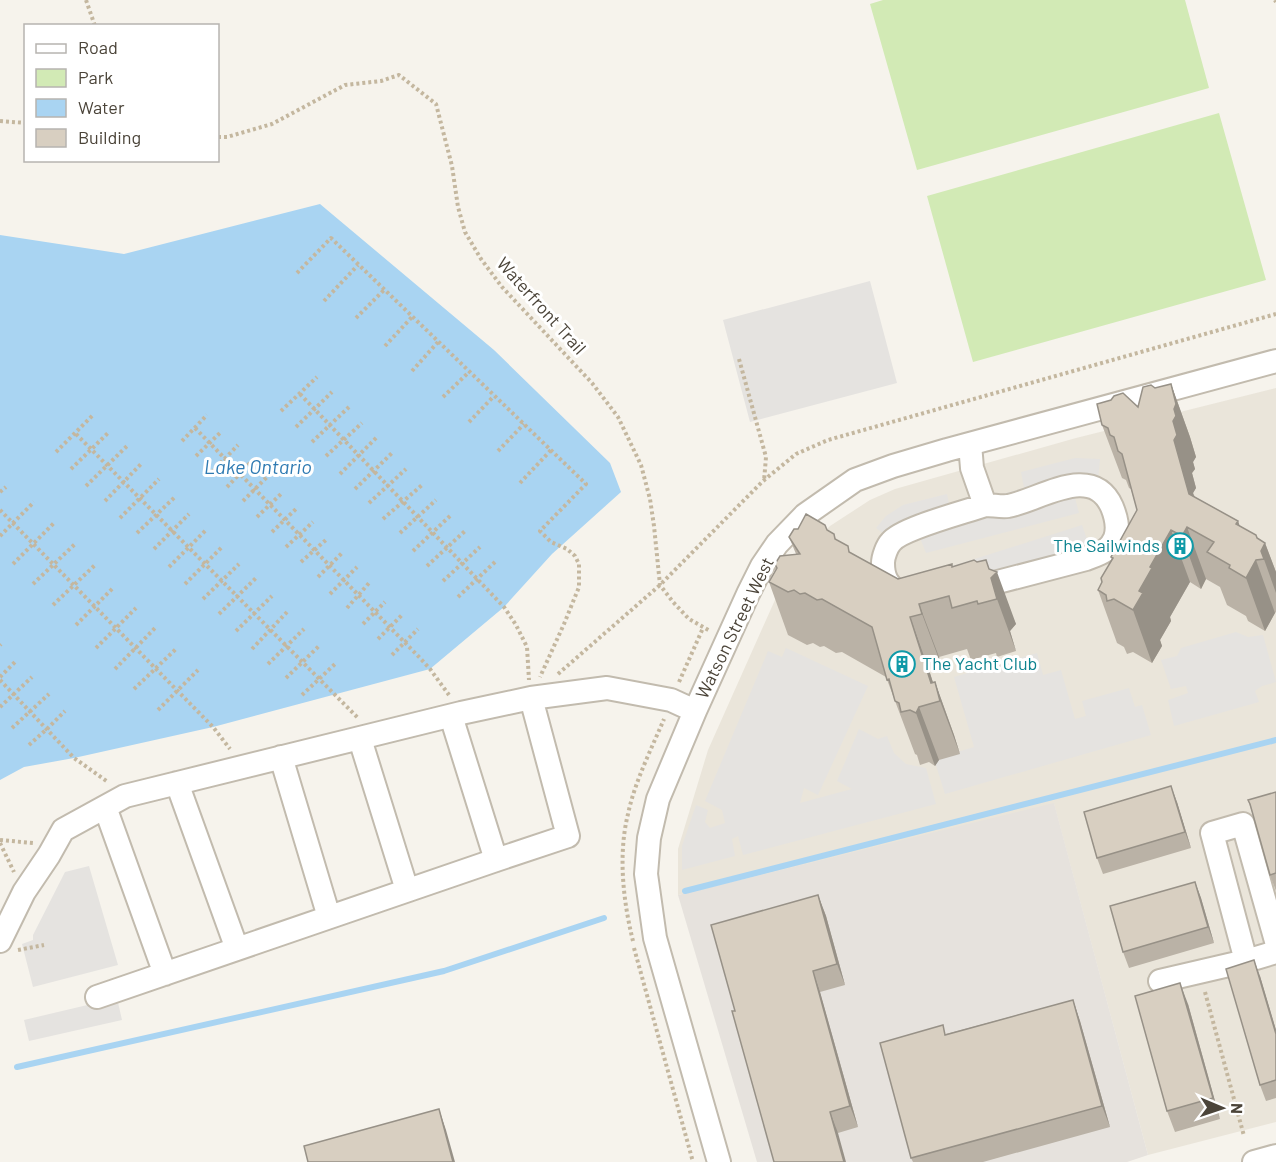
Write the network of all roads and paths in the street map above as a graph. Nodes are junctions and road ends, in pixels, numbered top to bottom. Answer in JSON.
{"nodes":[{"id":1,"x":87,"y":0,"type":"edge"},
{"id":2,"x":94,"y":24,"type":"edge"},
{"id":3,"x":0,"y":121,"type":"edge"},
{"id":4,"x":24,"y":123,"type":"edge"},
{"id":5,"x":219,"y":137,"type":"edge"},
{"id":6,"x":358,"y":265,"type":"junction"},
{"id":7,"x":297,"y":273,"type":"dead end"},
{"id":8,"x":384,"y":290,"type":"junction"},
{"id":9,"x":324,"y":301,"type":"dead end"},
{"id":10,"x":1276,"y":314,"type":"edge"},
{"id":11,"x":412,"y":317,"type":"junction"},
{"id":12,"x":356,"y":318,"type":"dead end"},
{"id":13,"x":438,"y":342,"type":"junction"},
{"id":14,"x":385,"y":346,"type":"dead end"},
{"id":15,"x":739,"y":359,"type":"dead end"},
{"id":16,"x":1276,"y":361,"type":"edge"},
{"id":17,"x":412,"y":371,"type":"dead end"},
{"id":18,"x":470,"y":372,"type":"junction"},
{"id":19,"x":317,"y":377,"type":"dead end"},
{"id":20,"x":332,"y":392,"type":"dead end"},
{"id":21,"x":300,"y":394,"type":"junction"},
{"id":22,"x":494,"y":396,"type":"junction"},
{"id":23,"x":443,"y":398,"type":"dead end"},
{"id":24,"x":349,"y":407,"type":"dead end"},
{"id":25,"x":314,"y":409,"type":"junction"},
{"id":26,"x":281,"y":411,"type":"dead end"},
{"id":27,"x":93,"y":415,"type":"dead end"},
{"id":28,"x":207,"y":416,"type":"dead end"},
{"id":29,"x":469,"y":422,"type":"dead end"},
{"id":30,"x":362,"y":423,"type":"dead end"},
{"id":31,"x":524,"y":424,"type":"junction"},
{"id":32,"x":330,"y":426,"type":"junction"},
{"id":33,"x":296,"y":427,"type":"dead end"},
{"id":34,"x":195,"y":428,"type":"junction"},
{"id":35,"x":222,"y":431,"type":"dead end"},
{"id":36,"x":108,"y":433,"type":"dead end"},
{"id":37,"x":76,"y":434,"type":"junction"},
{"id":38,"x":378,"y":437,"type":"dead end"},
{"id":39,"x":343,"y":440,"type":"junction"},
{"id":40,"x":182,"y":441,"type":"dead end"},
{"id":41,"x":312,"y":442,"type":"dead end"},
{"id":42,"x":210,"y":443,"type":"junction"},
{"id":43,"x":970,"y":444,"type":"junction"},
{"id":44,"x":238,"y":445,"type":"dead end"},
{"id":45,"x":127,"y":446,"type":"dead end"},
{"id":46,"x":92,"y":450,"type":"junction"},
{"id":47,"x":551,"y":450,"type":"junction"},
{"id":48,"x":498,"y":451,"type":"dead end"},
{"id":49,"x":56,"y":452,"type":"dead end"},
{"id":50,"x":392,"y":453,"type":"dead end"},
{"id":51,"x":196,"y":456,"type":"dead end"},
{"id":52,"x":326,"y":456,"type":"dead end"},
{"id":53,"x":359,"y":456,"type":"junction"},
{"id":54,"x":225,"y":459,"type":"junction"},
{"id":55,"x":253,"y":460,"type":"dead end"},
{"id":56,"x":142,"y":463,"type":"dead end"},
{"id":57,"x":108,"y":466,"type":"junction"},
{"id":58,"x":71,"y":469,"type":"dead end"},
{"id":59,"x":406,"y":469,"type":"dead end"},
{"id":60,"x":373,"y":471,"type":"junction"},
{"id":61,"x":212,"y":472,"type":"dead end"},
{"id":62,"x":239,"y":474,"type":"junction"},
{"id":63,"x":340,"y":474,"type":"dead end"},
{"id":64,"x":268,"y":476,"type":"dead end"},
{"id":65,"x":159,"y":479,"type":"dead end"},
{"id":66,"x":764,"y":481,"type":"junction"},
{"id":67,"x":124,"y":482,"type":"junction"},
{"id":68,"x":520,"y":483,"type":"dead end"},
{"id":69,"x":422,"y":484,"type":"dead end"},
{"id":70,"x":86,"y":486,"type":"dead end"},
{"id":71,"x":387,"y":486,"type":"junction"},
{"id":72,"x":6,"y":487,"type":"dead end"},
{"id":73,"x":227,"y":487,"type":"dead end"},
{"id":74,"x":255,"y":489,"type":"junction"},
{"id":75,"x":355,"y":489,"type":"dead end"},
{"id":76,"x":0,"y":492,"type":"edge"},
{"id":77,"x":283,"y":492,"type":"dead end"},
{"id":78,"x":176,"y":496,"type":"dead end"},
{"id":79,"x":140,"y":498,"type":"junction"},
{"id":80,"x":435,"y":500,"type":"dead end"},
{"id":81,"x":105,"y":501,"type":"dead end"},
{"id":82,"x":243,"y":501,"type":"dead end"},
{"id":83,"x":34,"y":502,"type":"dead end"},
{"id":84,"x":403,"y":502,"type":"junction"},
{"id":85,"x":369,"y":503,"type":"dead end"},
{"id":86,"x":985,"y":505,"type":"junction"},
{"id":87,"x":298,"y":507,"type":"dead end"},
{"id":88,"x":0,"y":510,"type":"edge"},
{"id":89,"x":189,"y":514,"type":"dead end"},
{"id":90,"x":156,"y":515,"type":"junction"},
{"id":91,"x":451,"y":515,"type":"dead end"},
{"id":92,"x":257,"y":517,"type":"dead end"},
{"id":93,"x":417,"y":517,"type":"junction"},
{"id":94,"x":120,"y":518,"type":"dead end"},
{"id":95,"x":383,"y":519,"type":"dead end"},
{"id":96,"x":285,"y":520,"type":"junction"},
{"id":97,"x":313,"y":522,"type":"dead end"},
{"id":98,"x":13,"y":523,"type":"junction"},
{"id":99,"x":54,"y":523,"type":"dead end"},
{"id":100,"x":207,"y":529,"type":"dead end"},
{"id":101,"x":172,"y":530,"type":"junction"},
{"id":102,"x":465,"y":531,"type":"dead end"},
{"id":103,"x":272,"y":532,"type":"dead end"},
{"id":104,"x":432,"y":532,"type":"junction"},
{"id":105,"x":136,"y":533,"type":"dead end"},
{"id":106,"x":400,"y":533,"type":"dead end"},
{"id":107,"x":300,"y":535,"type":"junction"},
{"id":108,"x":0,"y":536,"type":"edge"},
{"id":109,"x":327,"y":539,"type":"dead end"},
{"id":110,"x":33,"y":544,"type":"junction"},
{"id":111,"x":75,"y":544,"type":"dead end"},
{"id":112,"x":224,"y":546,"type":"dead end"},
{"id":113,"x":286,"y":547,"type":"dead end"},
{"id":114,"x":480,"y":547,"type":"dead end"},
{"id":115,"x":189,"y":548,"type":"junction"},
{"id":116,"x":446,"y":548,"type":"junction"},
{"id":117,"x":154,"y":549,"type":"dead end"},
{"id":118,"x":315,"y":551,"type":"junction"},
{"id":119,"x":413,"y":551,"type":"dead end"},
{"id":120,"x":343,"y":552,"type":"dead end"},
{"id":121,"x":496,"y":561,"type":"dead end"},
{"id":122,"x":301,"y":562,"type":"dead end"},
{"id":123,"x":13,"y":564,"type":"dead end"},
{"id":124,"x":54,"y":564,"type":"junction"},
{"id":125,"x":205,"y":564,"type":"junction"},
{"id":126,"x":239,"y":564,"type":"dead end"},
{"id":127,"x":462,"y":564,"type":"junction"},
{"id":128,"x":95,"y":565,"type":"dead end"},
{"id":129,"x":329,"y":565,"type":"junction"},
{"id":130,"x":427,"y":566,"type":"dead end"},
{"id":131,"x":169,"y":567,"type":"dead end"},
{"id":132,"x":357,"y":567,"type":"dead end"},
{"id":133,"x":318,"y":577,"type":"dead end"},
{"id":134,"x":256,"y":578,"type":"dead end"},
{"id":135,"x":221,"y":580,"type":"junction"},
{"id":136,"x":344,"y":580,"type":"junction"},
{"id":137,"x":477,"y":580,"type":"junction"},
{"id":138,"x":443,"y":581,"type":"dead end"},
{"id":139,"x":33,"y":584,"type":"dead end"},
{"id":140,"x":185,"y":584,"type":"dead end"},
{"id":141,"x":369,"y":584,"type":"dead end"},
{"id":142,"x":74,"y":585,"type":"junction"},
{"id":143,"x":660,"y":585,"type":"junction"},
{"id":144,"x":114,"y":587,"type":"dead end"},
{"id":145,"x":330,"y":594,"type":"dead end"},
{"id":146,"x":952,"y":594,"type":"edge"},
{"id":147,"x":359,"y":595,"type":"junction"},
{"id":148,"x":272,"y":596,"type":"dead end"},
{"id":149,"x":238,"y":597,"type":"junction"},
{"id":150,"x":458,"y":597,"type":"dead end"},
{"id":151,"x":202,"y":599,"type":"dead end"},
{"id":152,"x":385,"y":602,"type":"dead end"},
{"id":153,"x":919,"y":602,"type":"edge"},
{"id":154,"x":53,"y":604,"type":"dead end"},
{"id":155,"x":95,"y":606,"type":"junction"},
{"id":156,"x":136,"y":608,"type":"dead end"},
{"id":157,"x":347,"y":608,"type":"dead end"},
{"id":158,"x":287,"y":612,"type":"dead end"},
{"id":159,"x":375,"y":612,"type":"junction"},
{"id":160,"x":219,"y":614,"type":"dead end"},
{"id":161,"x":254,"y":614,"type":"junction"},
{"id":162,"x":403,"y":614,"type":"dead end"},
{"id":163,"x":363,"y":624,"type":"dead end"},
{"id":164,"x":76,"y":625,"type":"dead end"},
{"id":165,"x":156,"y":627,"type":"dead end"},
{"id":166,"x":390,"y":627,"type":"junction"},
{"id":167,"x":703,"y":628,"type":"dead end"},
{"id":168,"x":117,"y":629,"type":"junction"},
{"id":169,"x":270,"y":629,"type":"junction"},
{"id":170,"x":304,"y":629,"type":"dead end"},
{"id":171,"x":418,"y":629,"type":"dead end"},
{"id":172,"x":236,"y":631,"type":"dead end"},
{"id":173,"x":378,"y":639,"type":"dead end"},
{"id":174,"x":405,"y":642,"type":"junction"},
{"id":175,"x":320,"y":645,"type":"dead end"},
{"id":176,"x":287,"y":646,"type":"junction"},
{"id":177,"x":96,"y":648,"type":"dead end"},
{"id":178,"x":177,"y":648,"type":"dead end"},
{"id":179,"x":252,"y":649,"type":"dead end"},
{"id":180,"x":392,"y":655,"type":"dead end"},
{"id":181,"x":16,"y":661,"type":"dead end"},
{"id":182,"x":303,"y":662,"type":"junction"},
{"id":183,"x":268,"y":664,"type":"dead end"},
{"id":184,"x":335,"y":664,"type":"dead end"},
{"id":185,"x":156,"y":668,"type":"junction"},
{"id":186,"x":115,"y":669,"type":"dead end"},
{"id":187,"x":198,"y":670,"type":"dead end"},
{"id":188,"x":558,"y":675,"type":"dead end"},
{"id":189,"x":32,"y":677,"type":"dead end"},
{"id":190,"x":0,"y":678,"type":"edge"},
{"id":191,"x":286,"y":678,"type":"dead end"},
{"id":192,"x":319,"y":678,"type":"junction"},
{"id":193,"x":134,"y":689,"type":"dead end"},
{"id":194,"x":178,"y":691,"type":"junction"},
{"id":195,"x":14,"y":694,"type":"junction"},
{"id":196,"x":49,"y":694,"type":"dead end"},
{"id":197,"x":302,"y":694,"type":"dead end"},
{"id":198,"x":531,"y":698,"type":"junction"},
{"id":199,"x":0,"y":707,"type":"edge"},
{"id":200,"x":158,"y":710,"type":"dead end"},
{"id":201,"x":32,"y":711,"type":"junction"},
{"id":202,"x":65,"y":711,"type":"dead end"},
{"id":203,"x":695,"y":711,"type":"junction"},
{"id":204,"x":456,"y":714,"type":"junction"},
{"id":205,"x":12,"y":728,"type":"dead end"},
{"id":206,"x":47,"y":729,"type":"junction"},
{"id":207,"x":367,"y":737,"type":"junction"},
{"id":208,"x":29,"y":745,"type":"dead end"},
{"id":209,"x":280,"y":758,"type":"junction"},
{"id":210,"x":243,"y":766,"type":"junction"},
{"id":211,"x":177,"y":783,"type":"junction"},
{"id":212,"x":125,"y":796,"type":"junction"},
{"id":213,"x":105,"y":807,"type":"junction"},
{"id":214,"x":0,"y":843,"type":"edge"},
{"id":215,"x":496,"y":860,"type":"junction"},
{"id":216,"x":407,"y":890,"type":"junction"},
{"id":217,"x":24,"y":892,"type":"junction"},
{"id":218,"x":329,"y":917,"type":"junction"},
{"id":219,"x":1276,"y":941,"type":"edge"},
{"id":220,"x":44,"y":945,"type":"dead end"},
{"id":221,"x":6,"y":947,"type":"edge"},
{"id":222,"x":237,"y":949,"type":"junction"},
{"id":223,"x":1276,"y":952,"type":"edge"},
{"id":224,"x":1246,"y":961,"type":"junction"},
{"id":225,"x":1200,"y":972,"type":"junction"},
{"id":226,"x":165,"y":974,"type":"junction"},
{"id":227,"x":1160,"y":981,"type":"dead end"},
{"id":228,"x":97,"y":998,"type":"dead end"},
{"id":229,"x":1244,"y":1136,"type":"dead end"},
{"id":230,"x":1276,"y":1156,"type":"edge"},
{"id":231,"x":719,"y":1162,"type":"edge"},
{"id":232,"x":1254,"y":1162,"type":"edge"}],
"edges":[{"from":1,"to":2,"type":"path"},
{"from":3,"to":4,"type":"path"},
{"from":5,"to":143,"type":"path","name":"Waterfront Trail"},
{"from":6,"to":7,"type":"path"},
{"from":6,"to":8,"type":"path"},
{"from":6,"to":9,"type":"path"},
{"from":8,"to":11,"type":"path"},
{"from":8,"to":12,"type":"path"},
{"from":10,"to":66,"type":"path"},
{"from":11,"to":13,"type":"path"},
{"from":11,"to":14,"type":"path"},
{"from":13,"to":17,"type":"path"},
{"from":13,"to":18,"type":"path"},
{"from":15,"to":66,"type":"path"},
{"from":16,"to":43,"type":"street","name":"Watson Street West"},
{"from":18,"to":22,"type":"path"},
{"from":18,"to":23,"type":"path"},
{"from":19,"to":21,"type":"path"},
{"from":20,"to":25,"type":"path"},
{"from":21,"to":25,"type":"path"},
{"from":21,"to":26,"type":"path"},
{"from":22,"to":29,"type":"path"},
{"from":22,"to":31,"type":"path"},
{"from":24,"to":32,"type":"path"},
{"from":25,"to":32,"type":"path"},
{"from":25,"to":33,"type":"path"},
{"from":27,"to":37,"type":"path"},
{"from":28,"to":34,"type":"path"},
{"from":30,"to":39,"type":"path"},
{"from":31,"to":47,"type":"path"},
{"from":31,"to":48,"type":"path"},
{"from":32,"to":39,"type":"path"},
{"from":32,"to":41,"type":"path"},
{"from":34,"to":40,"type":"path"},
{"from":34,"to":42,"type":"path"},
{"from":35,"to":42,"type":"path"},
{"from":36,"to":46,"type":"path"},
{"from":37,"to":46,"type":"path"},
{"from":37,"to":49,"type":"path"},
{"from":38,"to":53,"type":"path"},
{"from":39,"to":52,"type":"path"},
{"from":39,"to":53,"type":"path"},
{"from":42,"to":51,"type":"path"},
{"from":42,"to":54,"type":"path"},
{"from":43,"to":86,"type":"street"},
{"from":43,"to":203,"type":"street","name":"Watson Street West"},
{"from":44,"to":54,"type":"path"},
{"from":45,"to":57,"type":"path"},
{"from":46,"to":57,"type":"path"},
{"from":46,"to":58,"type":"path"},
{"from":47,"to":68,"type":"path"},
{"from":47,"to":198,"type":"path"},
{"from":50,"to":60,"type":"path"},
{"from":53,"to":60,"type":"path"},
{"from":53,"to":63,"type":"path"},
{"from":54,"to":61,"type":"path"},
{"from":54,"to":62,"type":"path"},
{"from":55,"to":62,"type":"path"},
{"from":56,"to":67,"type":"path"},
{"from":57,"to":67,"type":"path"},
{"from":57,"to":70,"type":"path"},
{"from":59,"to":71,"type":"path"},
{"from":60,"to":71,"type":"path"},
{"from":60,"to":75,"type":"path"},
{"from":62,"to":73,"type":"path"},
{"from":62,"to":74,"type":"path"},
{"from":64,"to":74,"type":"path"},
{"from":65,"to":79,"type":"path"},
{"from":66,"to":143,"type":"path"},
{"from":67,"to":79,"type":"path"},
{"from":67,"to":81,"type":"path"},
{"from":69,"to":84,"type":"path"},
{"from":71,"to":84,"type":"path"},
{"from":71,"to":85,"type":"path"},
{"from":72,"to":76,"type":"path"},
{"from":74,"to":82,"type":"path"},
{"from":74,"to":96,"type":"path"},
{"from":77,"to":92,"type":"path"},
{"from":78,"to":90,"type":"path"},
{"from":79,"to":90,"type":"path"},
{"from":79,"to":94,"type":"path"},
{"from":80,"to":93,"type":"path"},
{"from":83,"to":98,"type":"path"},
{"from":84,"to":93,"type":"path"},
{"from":84,"to":95,"type":"path"},
{"from":86,"to":146,"type":"street"},
{"from":86,"to":153,"type":"street"},
{"from":87,"to":96,"type":"path"},
{"from":88,"to":98,"type":"path"},
{"from":89,"to":101,"type":"path"},
{"from":90,"to":101,"type":"path"},
{"from":90,"to":105,"type":"path"},
{"from":91,"to":104,"type":"path"},
{"from":93,"to":104,"type":"path"},
{"from":93,"to":106,"type":"path"},
{"from":96,"to":103,"type":"path"},
{"from":96,"to":107,"type":"path"},
{"from":97,"to":107,"type":"path"},
{"from":98,"to":108,"type":"path"},
{"from":98,"to":110,"type":"path"},
{"from":99,"to":110,"type":"path"},
{"from":100,"to":115,"type":"path"},
{"from":101,"to":115,"type":"path"},
{"from":101,"to":117,"type":"path"},
{"from":102,"to":116,"type":"path"},
{"from":104,"to":116,"type":"path"},
{"from":104,"to":119,"type":"path"},
{"from":107,"to":113,"type":"path"},
{"from":107,"to":118,"type":"path"},
{"from":109,"to":118,"type":"path"},
{"from":110,"to":123,"type":"path"},
{"from":110,"to":124,"type":"path"},
{"from":111,"to":124,"type":"path"},
{"from":112,"to":125,"type":"path"},
{"from":114,"to":127,"type":"path"},
{"from":115,"to":125,"type":"path"},
{"from":115,"to":131,"type":"path"},
{"from":116,"to":127,"type":"path"},
{"from":116,"to":130,"type":"path"},
{"from":118,"to":122,"type":"path"},
{"from":118,"to":129,"type":"path"},
{"from":120,"to":129,"type":"path"},
{"from":121,"to":137,"type":"path"},
{"from":124,"to":139,"type":"path"},
{"from":124,"to":142,"type":"path"},
{"from":125,"to":135,"type":"path"},
{"from":125,"to":140,"type":"path"},
{"from":126,"to":135,"type":"path"},
{"from":127,"to":137,"type":"path"},
{"from":127,"to":138,"type":"path"},
{"from":128,"to":142,"type":"path"},
{"from":129,"to":133,"type":"path"},
{"from":129,"to":136,"type":"path"},
{"from":132,"to":136,"type":"path"},
{"from":134,"to":149,"type":"path"},
{"from":135,"to":149,"type":"path"},
{"from":135,"to":151,"type":"path"},
{"from":136,"to":145,"type":"path"},
{"from":136,"to":147,"type":"path"},
{"from":137,"to":150,"type":"path"},
{"from":137,"to":198,"type":"path"},
{"from":141,"to":147,"type":"path"},
{"from":142,"to":154,"type":"path"},
{"from":142,"to":155,"type":"path"},
{"from":143,"to":167,"type":"path"},
{"from":143,"to":188,"type":"path"},
{"from":144,"to":155,"type":"path"},
{"from":147,"to":157,"type":"path"},
{"from":147,"to":159,"type":"path"},
{"from":148,"to":161,"type":"path"},
{"from":149,"to":160,"type":"path"},
{"from":149,"to":161,"type":"path"},
{"from":152,"to":159,"type":"path"},
{"from":155,"to":164,"type":"path"},
{"from":155,"to":168,"type":"path"},
{"from":156,"to":168,"type":"path"},
{"from":158,"to":169,"type":"path"},
{"from":159,"to":163,"type":"path"},
{"from":159,"to":166,"type":"path"},
{"from":161,"to":169,"type":"path"},
{"from":161,"to":172,"type":"path"},
{"from":162,"to":166,"type":"path"},
{"from":165,"to":186,"type":"path"},
{"from":166,"to":173,"type":"path"},
{"from":166,"to":174,"type":"path"},
{"from":168,"to":177,"type":"path"},
{"from":168,"to":185,"type":"path"},
{"from":169,"to":176,"type":"path"},
{"from":169,"to":179,"type":"path"},
{"from":170,"to":176,"type":"path"},
{"from":171,"to":174,"type":"path"},
{"from":174,"to":180,"type":"path"},
{"from":174,"to":204,"type":"path"},
{"from":175,"to":182,"type":"path"},
{"from":176,"to":182,"type":"path"},
{"from":176,"to":183,"type":"path"},
{"from":178,"to":185,"type":"path"},
{"from":181,"to":190,"type":"path"},
{"from":182,"to":191,"type":"path"},
{"from":182,"to":192,"type":"path"},
{"from":184,"to":192,"type":"path"},
{"from":185,"to":193,"type":"path"},
{"from":185,"to":194,"type":"path"},
{"from":187,"to":194,"type":"path"},
{"from":189,"to":195,"type":"path"},
{"from":190,"to":195,"type":"path"},
{"from":192,"to":197,"type":"path"},
{"from":192,"to":207,"type":"path"},
{"from":194,"to":200,"type":"path"},
{"from":194,"to":210,"type":"path"},
{"from":195,"to":199,"type":"path"},
{"from":195,"to":201,"type":"path"},
{"from":196,"to":201,"type":"path"},
{"from":198,"to":203,"type":"street"},
{"from":198,"to":204,"type":"street"},
{"from":198,"to":215,"type":"street"},
{"from":201,"to":205,"type":"path"},
{"from":201,"to":206,"type":"path"},
{"from":202,"to":206,"type":"path"},
{"from":203,"to":231,"type":"street","name":"Watson Street West"},
{"from":204,"to":207,"type":"street"},
{"from":204,"to":215,"type":"street"},
{"from":206,"to":208,"type":"path"},
{"from":206,"to":212,"type":"path"},
{"from":207,"to":209,"type":"street"},
{"from":207,"to":216,"type":"street"},
{"from":209,"to":210,"type":"street"},
{"from":209,"to":218,"type":"street"},
{"from":210,"to":211,"type":"street"},
{"from":211,"to":212,"type":"street"},
{"from":211,"to":222,"type":"street"},
{"from":212,"to":213,"type":"street"},
{"from":213,"to":217,"type":"street"},
{"from":213,"to":226,"type":"street"},
{"from":214,"to":217,"type":"path"},
{"from":215,"to":216,"type":"street"},
{"from":216,"to":218,"type":"street"},
{"from":217,"to":221,"type":"street"},
{"from":218,"to":222,"type":"street"},
{"from":219,"to":224,"type":"street"},
{"from":220,"to":221,"type":"path"},
{"from":222,"to":226,"type":"street"},
{"from":223,"to":224,"type":"street"},
{"from":224,"to":225,"type":"street"},
{"from":225,"to":227,"type":"street"},
{"from":225,"to":229,"type":"path"},
{"from":226,"to":228,"type":"street"},
{"from":230,"to":232,"type":"street"}]}
